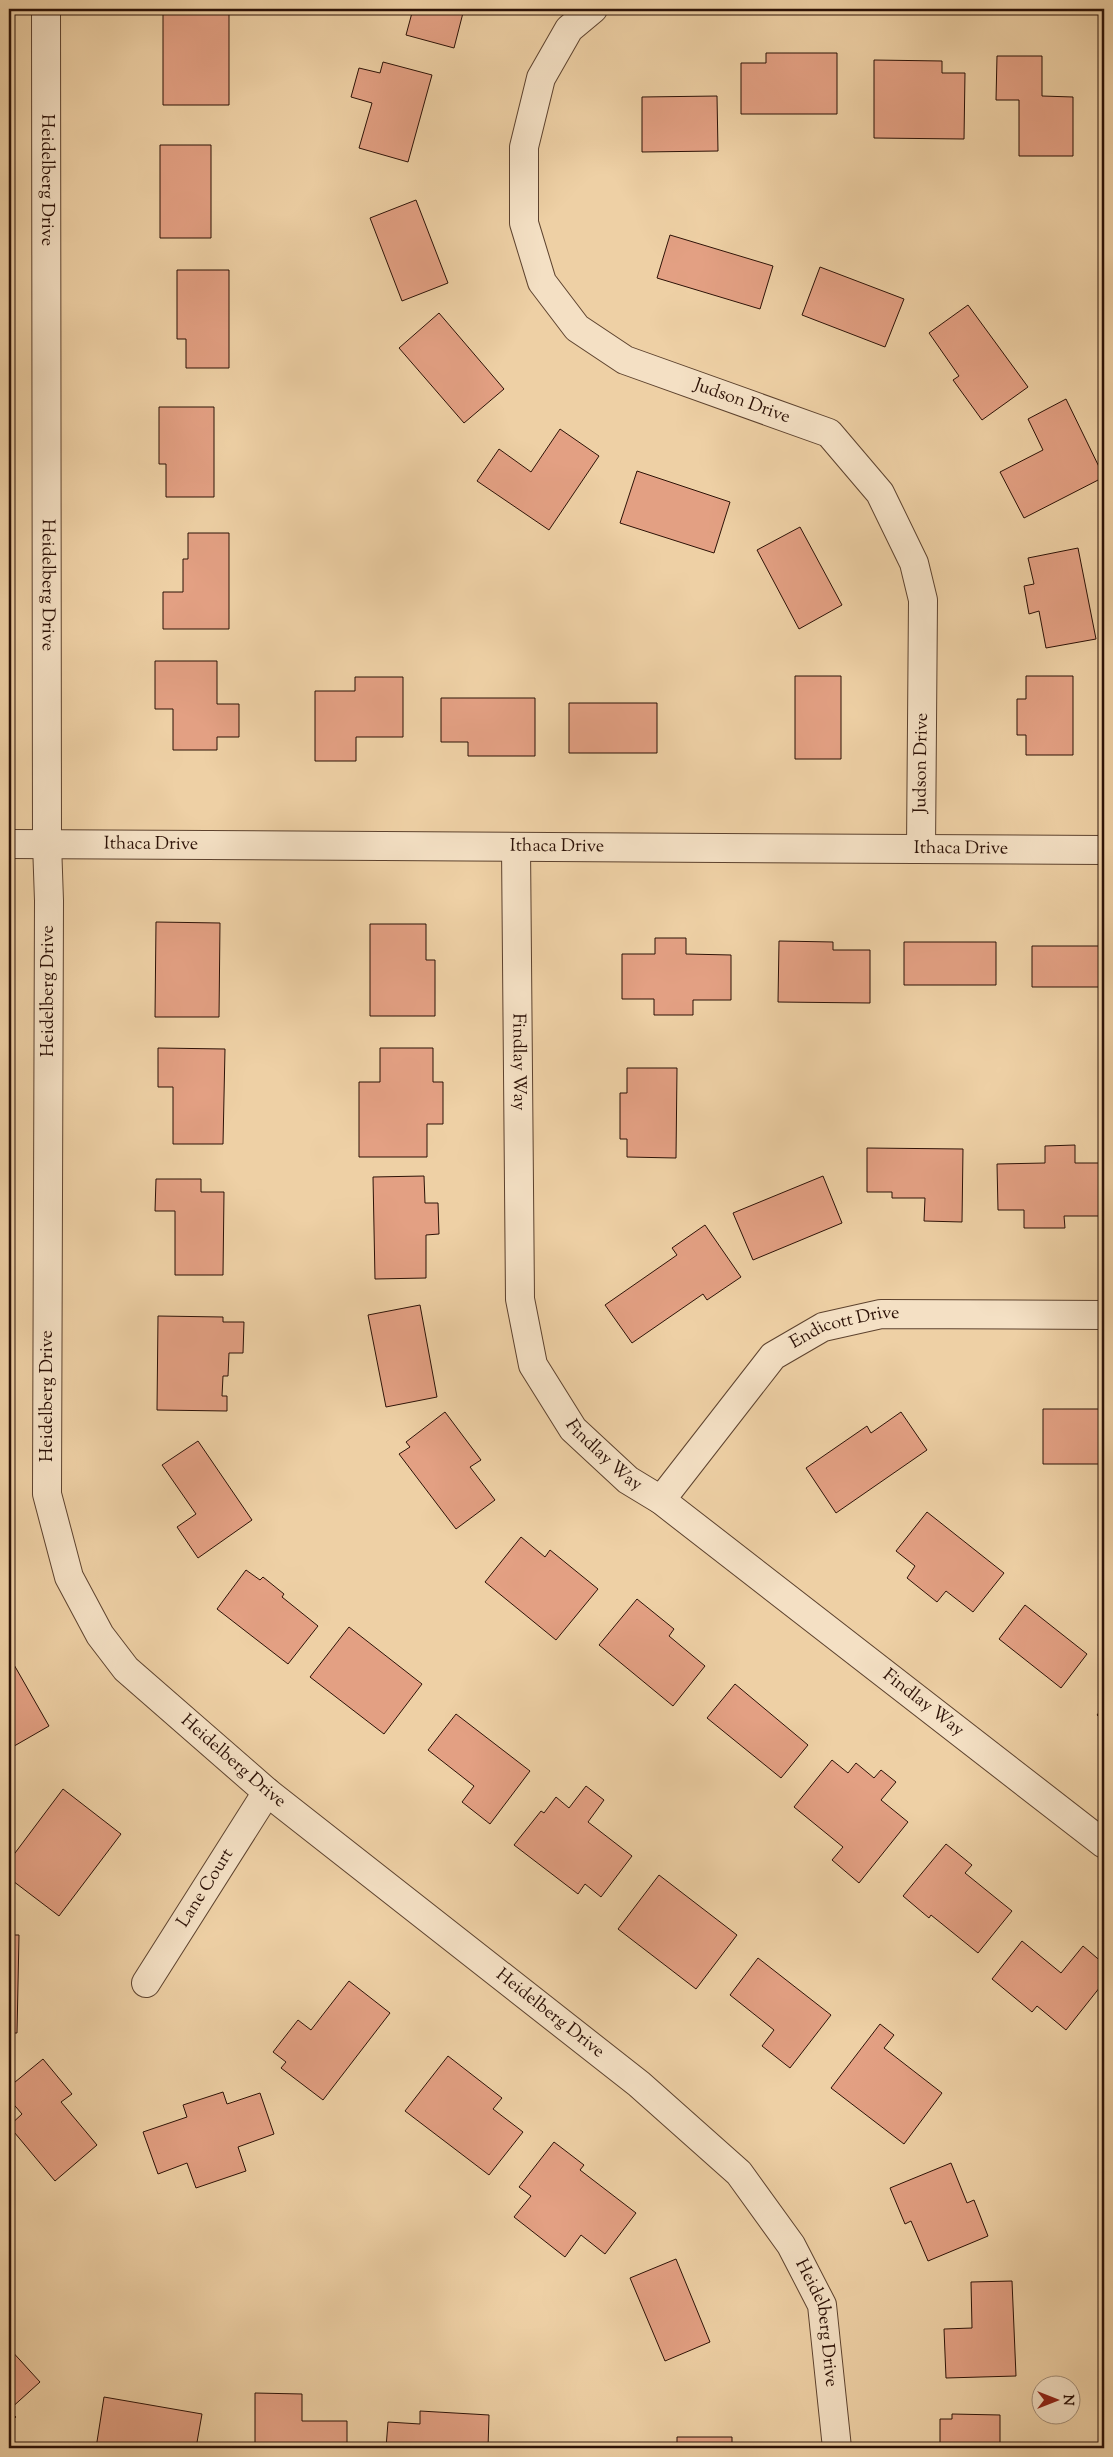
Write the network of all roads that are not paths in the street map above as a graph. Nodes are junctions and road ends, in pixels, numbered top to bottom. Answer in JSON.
{"nodes":[{"id":1,"x":46,"y":9,"type":"edge"},
{"id":2,"x":593,"y":9,"type":"edge"},
{"id":3,"x":47,"y":843,"type":"junction"},
{"id":4,"x":9,"y":844,"type":"edge"},
{"id":5,"x":516,"y":848,"type":"junction"},
{"id":6,"x":921,"y":848,"type":"junction"},
{"id":7,"x":1104,"y":850,"type":"edge"},
{"id":8,"x":1104,"y":1315,"type":"edge"},
{"id":9,"x":661,"y":1500,"type":"junction"},
{"id":10,"x":267,"y":1792,"type":"junction"},
{"id":11,"x":1104,"y":1844,"type":"edge"},
{"id":12,"x":146,"y":1983,"type":"dead end"},
{"id":13,"x":837,"y":2448,"type":"edge"}],
"edges":[{"from":1,"to":3,"type":"street","name":"Heidelberg Drive"},
{"from":2,"to":6,"type":"street","name":"Judson Drive"},
{"from":3,"to":4,"type":"street","name":"Ithaca Drive"},
{"from":3,"to":5,"type":"street","name":"Ithaca Drive"},
{"from":3,"to":10,"type":"street","name":"Heidelberg Drive"},
{"from":5,"to":6,"type":"street","name":"Ithaca Drive"},
{"from":5,"to":9,"type":"street","name":"Findlay Way"},
{"from":6,"to":7,"type":"street","name":"Ithaca Drive"},
{"from":8,"to":9,"type":"street","name":"Endicott Drive"},
{"from":9,"to":11,"type":"street","name":"Findlay Way"},
{"from":10,"to":12,"type":"street","name":"Lane Court"},
{"from":10,"to":13,"type":"street","name":"Heidelberg Drive"}]}
